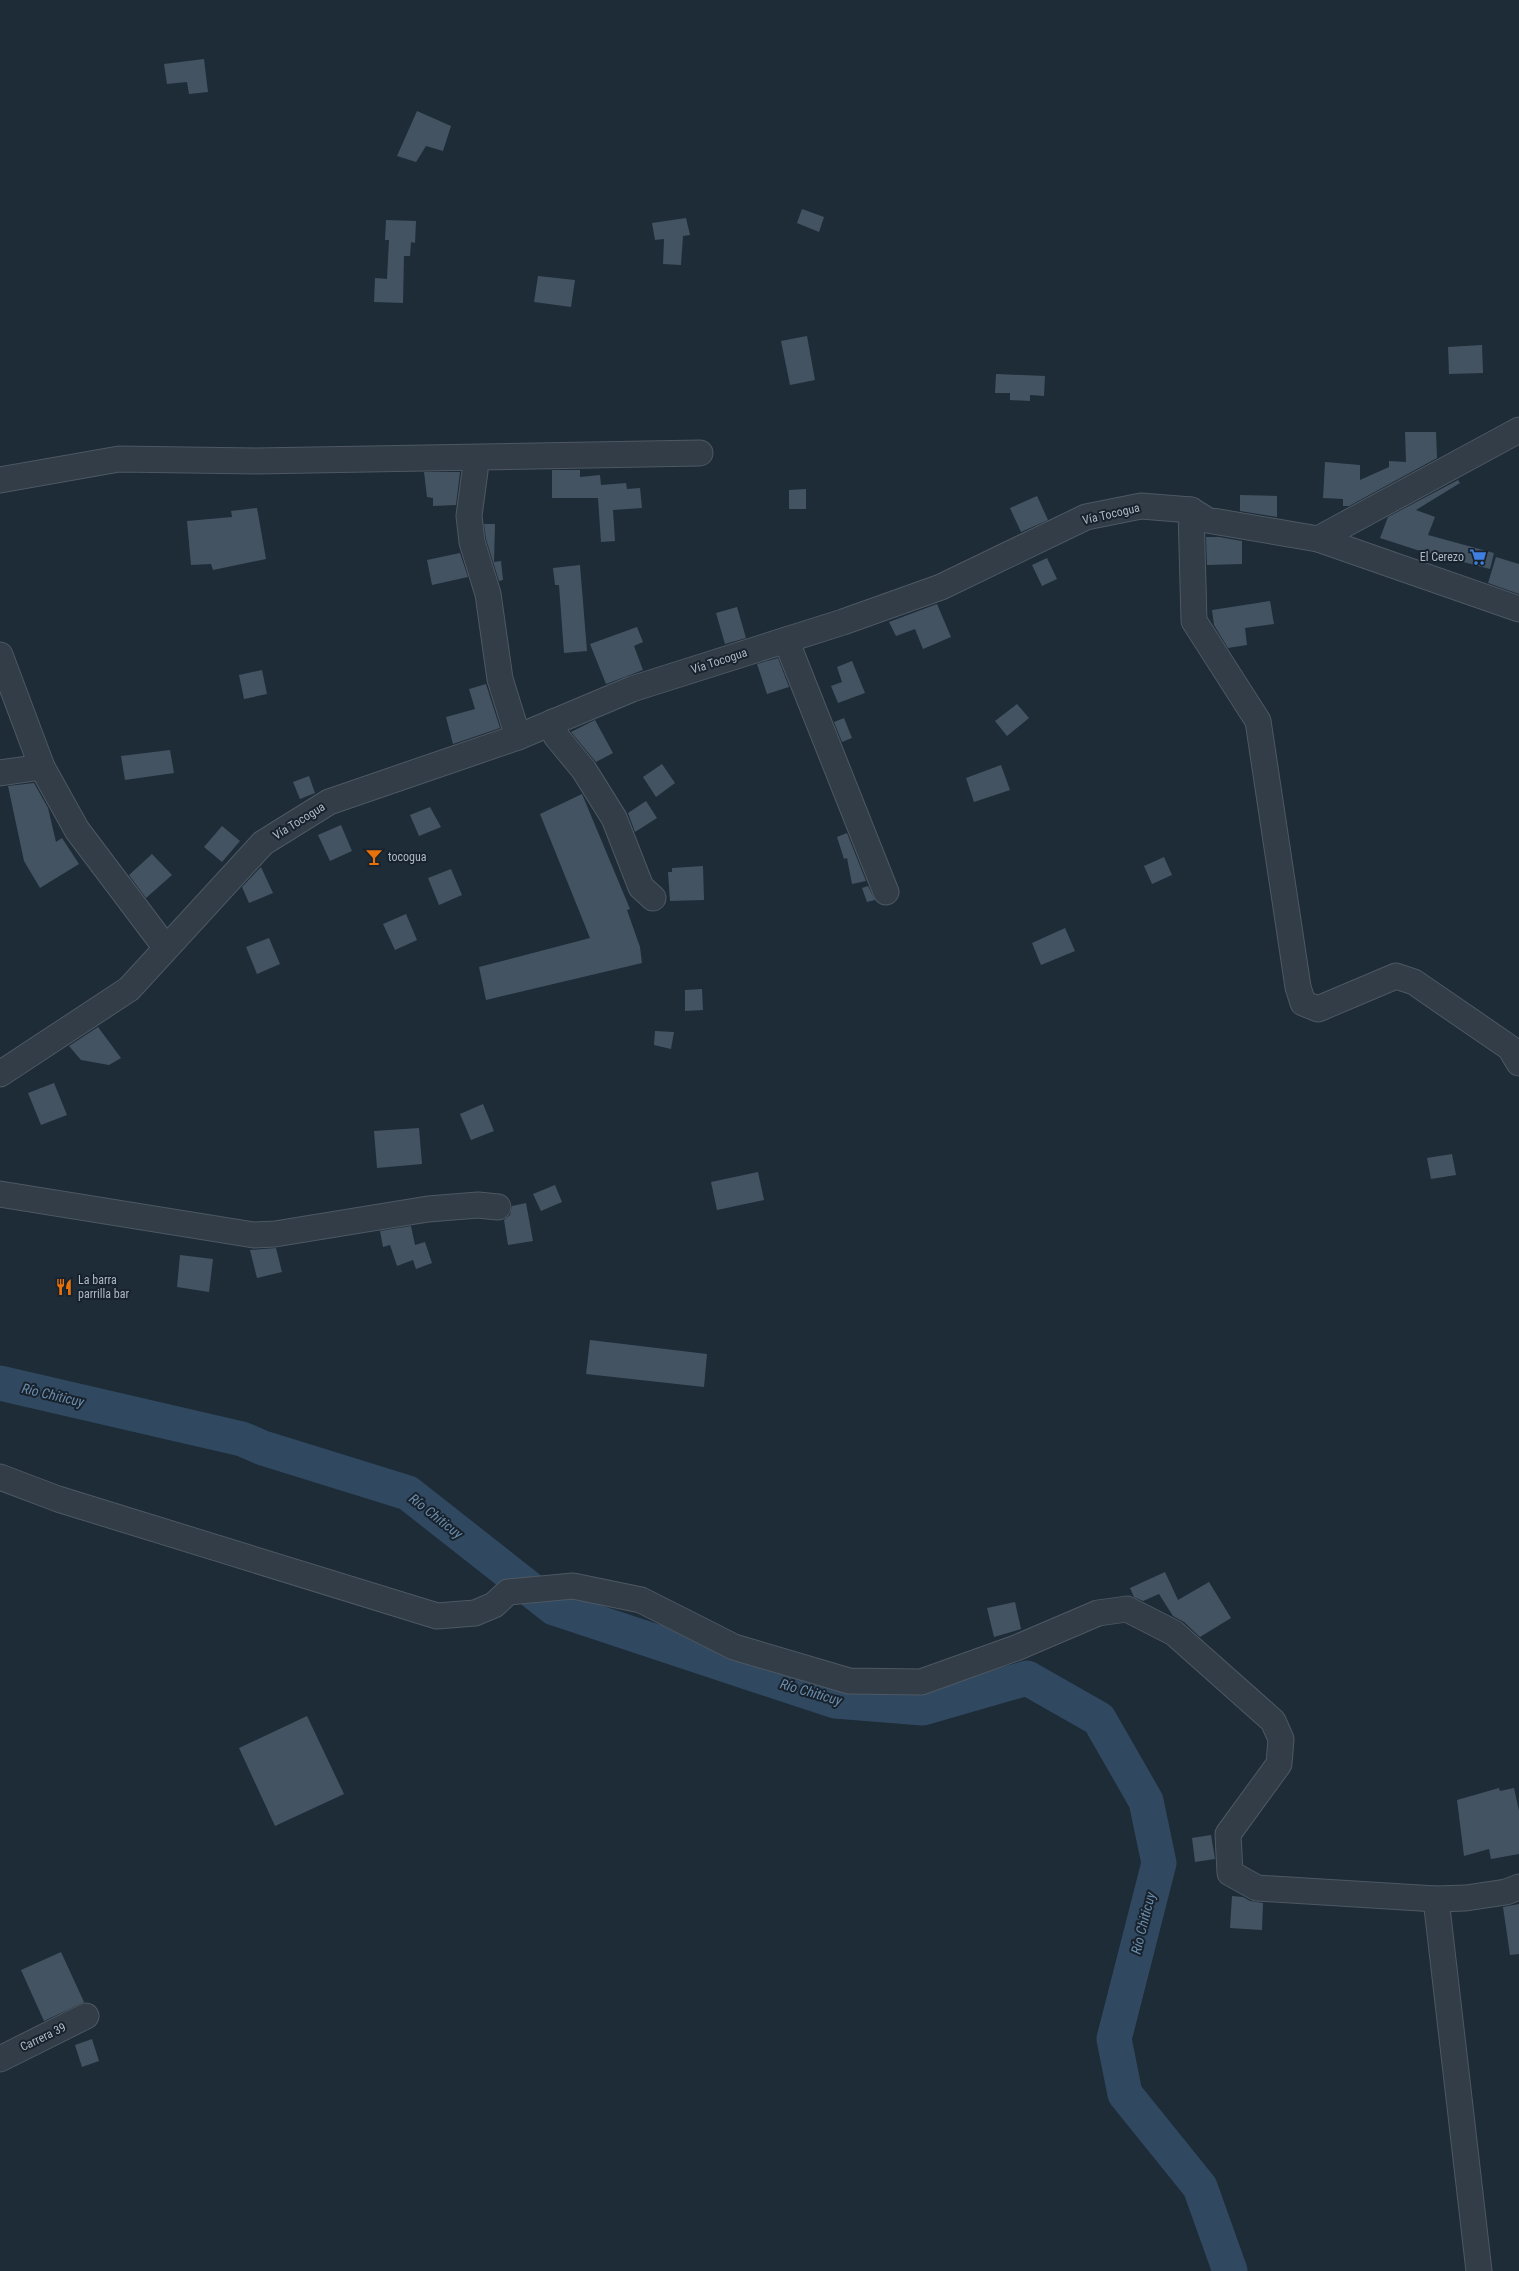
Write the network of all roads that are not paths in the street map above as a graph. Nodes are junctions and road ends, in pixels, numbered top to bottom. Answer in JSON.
{"nodes":[{"id":1,"x":1519,"y":430,"type":"edge"},
{"id":2,"x":700,"y":453,"type":"dead end"},
{"id":3,"x":474,"y":458,"type":"junction"},
{"id":4,"x":0,"y":480,"type":"edge"},
{"id":5,"x":1191,"y":510,"type":"junction"},
{"id":6,"x":1318,"y":539,"type":"junction"},
{"id":7,"x":1519,"y":609,"type":"edge"},
{"id":8,"x":786,"y":640,"type":"junction"},
{"id":9,"x":0,"y":655,"type":"edge"},
{"id":10,"x":553,"y":722,"type":"junction"},
{"id":11,"x":518,"y":737,"type":"junction"},
{"id":12,"x":42,"y":767,"type":"junction"},
{"id":13,"x":0,"y":773,"type":"edge"},
{"id":14,"x":886,"y":892,"type":"dead end"},
{"id":15,"x":653,"y":898,"type":"dead end"},
{"id":16,"x":166,"y":948,"type":"junction"},
{"id":17,"x":1519,"y":1063,"type":"edge"},
{"id":18,"x":0,"y":1074,"type":"edge"},
{"id":19,"x":0,"y":1194,"type":"edge"},
{"id":20,"x":498,"y":1207,"type":"dead end"},
{"id":21,"x":0,"y":1477,"type":"edge"},
{"id":22,"x":1519,"y":1887,"type":"edge"},
{"id":23,"x":1436,"y":1899,"type":"junction"},
{"id":24,"x":86,"y":2016,"type":"dead end"},
{"id":25,"x":0,"y":2059,"type":"edge"},
{"id":26,"x":1479,"y":2271,"type":"edge"}],
"edges":[{"from":1,"to":6,"type":"street"},
{"from":2,"to":3,"type":"street"},
{"from":3,"to":4,"type":"street"},
{"from":3,"to":11,"type":"street"},
{"from":5,"to":6,"type":"street","name":"Vía Tocogua"},
{"from":5,"to":8,"type":"street","name":"Vía Tocogua"},
{"from":5,"to":17,"type":"street"},
{"from":6,"to":7,"type":"street","name":"Vía Tocogua"},
{"from":8,"to":10,"type":"street","name":"Vía Tocogua"},
{"from":8,"to":14,"type":"street"},
{"from":9,"to":12,"type":"street"},
{"from":10,"to":11,"type":"street","name":"Vía Tocogua"},
{"from":10,"to":15,"type":"street"},
{"from":11,"to":16,"type":"street","name":"Vía Tocogua"},
{"from":12,"to":13,"type":"street"},
{"from":12,"to":16,"type":"street"},
{"from":16,"to":18,"type":"street","name":"Vía Tocogua"},
{"from":19,"to":20,"type":"street"},
{"from":21,"to":23,"type":"street"},
{"from":22,"to":23,"type":"street"},
{"from":23,"to":26,"type":"street"},
{"from":24,"to":25,"type":"street","name":"Carrera 39"}]}
